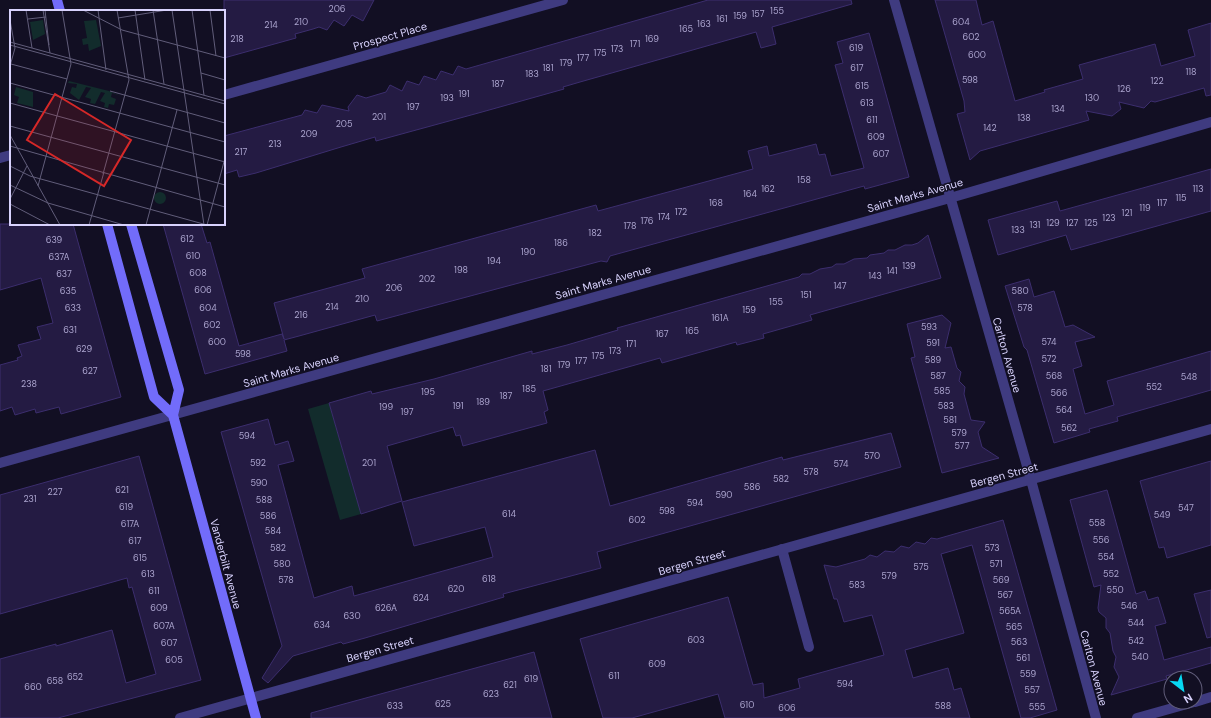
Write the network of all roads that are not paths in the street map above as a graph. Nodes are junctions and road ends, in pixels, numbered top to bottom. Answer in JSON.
{"nodes":[{"id":1,"x":57,"y":0,"type":"edge"},
{"id":2,"x":563,"y":0,"type":"edge"},
{"id":3,"x":894,"y":0,"type":"edge"},
{"id":4,"x":60,"y":10,"type":"edge"},
{"id":5,"x":225,"y":95,"type":"edge"},
{"id":6,"x":1211,"y":122,"type":"edge"},
{"id":7,"x":10,"y":155,"type":"edge"},
{"id":8,"x":0,"y":158,"type":"edge"},
{"id":9,"x":950,"y":198,"type":"junction"},
{"id":10,"x":107,"y":225,"type":"edge"},
{"id":11,"x":131,"y":225,"type":"edge"},
{"id":12,"x":173,"y":415,"type":"junction"},
{"id":13,"x":1211,"y":429,"type":"edge"},
{"id":14,"x":0,"y":463,"type":"edge"},
{"id":15,"x":1031,"y":480,"type":"junction"},
{"id":16,"x":782,"y":549,"type":"junction"},
{"id":17,"x":809,"y":647,"type":"dead end"},
{"id":18,"x":250,"y":699,"type":"junction"},
{"id":19,"x":1166,"y":710,"type":"edge"},
{"id":20,"x":180,"y":718,"type":"edge"},
{"id":21,"x":256,"y":718,"type":"edge"},
{"id":22,"x":1096,"y":718,"type":"edge"},
{"id":23,"x":1137,"y":718,"type":"edge"}],
"edges":[{"from":1,"to":4,"type":"main road"},
{"from":2,"to":5,"type":"street","name":"Prospect Place"},
{"from":3,"to":9,"type":"street","name":"Carlton Avenue"},
{"from":6,"to":9,"type":"street","name":"Saint Marks Avenue"},
{"from":7,"to":8,"type":"street"},
{"from":9,"to":12,"type":"street","name":"Saint Marks Avenue"},
{"from":9,"to":15,"type":"street","name":"Carlton Avenue"},
{"from":10,"to":12,"type":"main road"},
{"from":11,"to":12,"type":"main road","name":"Vanderbilt Avenue"},
{"from":12,"to":14,"type":"street","name":"Saint Marks Avenue"},
{"from":12,"to":18,"type":"main road","name":"Vanderbilt Avenue"},
{"from":13,"to":15,"type":"street","name":"Bergen Street"},
{"from":15,"to":16,"type":"street","name":"Bergen Street"},
{"from":15,"to":22,"type":"street","name":"Carlton Avenue"},
{"from":16,"to":17,"type":"street"},
{"from":16,"to":18,"type":"street","name":"Bergen Street"},
{"from":18,"to":20,"type":"street","name":"Bergen Street"},
{"from":18,"to":21,"type":"main road","name":"Vanderbilt Avenue"},
{"from":19,"to":23,"type":"street"}]}
